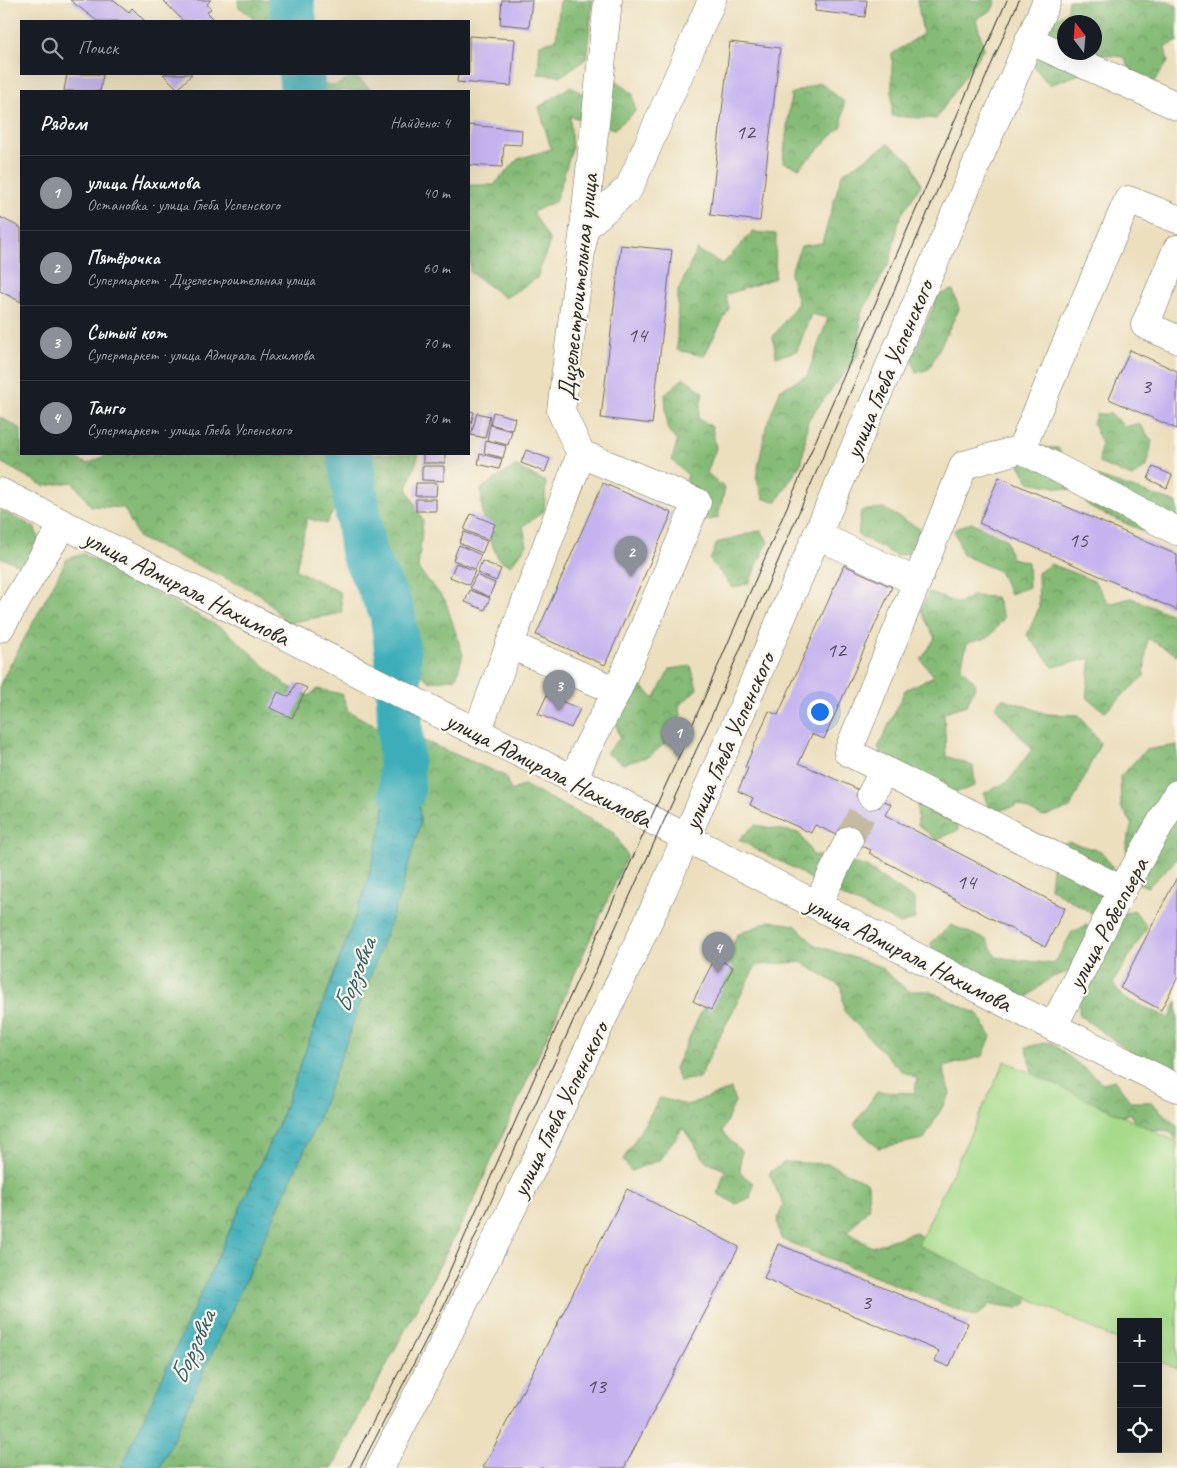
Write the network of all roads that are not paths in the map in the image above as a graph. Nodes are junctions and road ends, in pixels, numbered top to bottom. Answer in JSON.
{"nodes":[{"id":1,"x":608,"y":0,"type":"edge"},
{"id":2,"x":712,"y":0,"type":"edge"},
{"id":3,"x":1047,"y":0,"type":"edge"},
{"id":4,"x":1029,"y":40,"type":"junction"},
{"id":5,"x":1177,"y":106,"type":"edge"},
{"id":6,"x":1177,"y":220,"type":"edge"},
{"id":7,"x":584,"y":228,"type":"junction"},
{"id":8,"x":1177,"y":249,"type":"edge"},
{"id":9,"x":1177,"y":339,"type":"edge"},
{"id":10,"x":1021,"y":449,"type":"junction"},
{"id":11,"x":581,"y":454,"type":"junction"},
{"id":12,"x":0,"y":492,"type":"edge"},
{"id":13,"x":64,"y":525,"type":"junction"},
{"id":14,"x":1177,"y":531,"type":"edge"},
{"id":15,"x":817,"y":535,"type":"junction"},
{"id":16,"x":917,"y":582,"type":"junction"},
{"id":17,"x":0,"y":628,"type":"edge"},
{"id":18,"x":510,"y":645,"type":"junction"},
{"id":19,"x":617,"y":691,"type":"junction"},
{"id":20,"x":477,"y":732,"type":"junction"},
{"id":21,"x":884,"y":770,"type":"junction"},
{"id":22,"x":574,"y":779,"type":"junction"},
{"id":23,"x":1177,"y":794,"type":"edge"},
{"id":24,"x":871,"y":795,"type":"tunnel mouth"},
{"id":25,"x":685,"y":837,"type":"junction"},
{"id":26,"x":849,"y":840,"type":"tunnel mouth"},
{"id":27,"x":1122,"y":890,"type":"junction"},
{"id":28,"x":817,"y":905,"type":"junction"},
{"id":29,"x":1053,"y":1027,"type":"junction"},
{"id":30,"x":1177,"y":1088,"type":"edge"},
{"id":31,"x":380,"y":1468,"type":"edge"}],
"edges":[{"from":1,"to":7,"type":"street","name":"Дизелестроительная улица"},
{"from":2,"to":7,"type":"street"},
{"from":3,"to":4,"type":"street","name":"улица Глеба Успенского"},
{"from":4,"to":5,"type":"street"},
{"from":4,"to":15,"type":"street","name":"улица Глеба Успенского"},
{"from":6,"to":10,"type":"street"},
{"from":7,"to":11,"type":"street","name":"Дизелестроительная улица"},
{"from":8,"to":9,"type":"street"},
{"from":10,"to":14,"type":"street"},
{"from":10,"to":16,"type":"street"},
{"from":11,"to":18,"type":"street"},
{"from":11,"to":19,"type":"street"},
{"from":12,"to":13,"type":"street","name":"улица Адмирала Нахимова"},
{"from":13,"to":17,"type":"street"},
{"from":13,"to":20,"type":"street","name":"улица Адмирала Нахимова"},
{"from":15,"to":16,"type":"street"},
{"from":15,"to":25,"type":"street","name":"улица Глеба Успенского"},
{"from":16,"to":21,"type":"street"},
{"from":18,"to":19,"type":"street"},
{"from":18,"to":20,"type":"street"},
{"from":19,"to":22,"type":"street"},
{"from":20,"to":22,"type":"street","name":"улица Адмирала Нахимова"},
{"from":21,"to":24,"type":"street"},
{"from":21,"to":27,"type":"street"},
{"from":22,"to":25,"type":"street","name":"улица Адмирала Нахимова"},
{"from":23,"to":27,"type":"street","name":"улица Робеспьера"},
{"from":25,"to":28,"type":"street","name":"улица Адмирала Нахимова"},
{"from":25,"to":31,"type":"street","name":"улица Глеба Успенского"},
{"from":26,"to":28,"type":"street"},
{"from":27,"to":29,"type":"street","name":"улица Робеспьера"},
{"from":28,"to":29,"type":"street","name":"улица Адмирала Нахимова"},
{"from":29,"to":30,"type":"street","name":"улица Адмирала Нахимова"}]}
